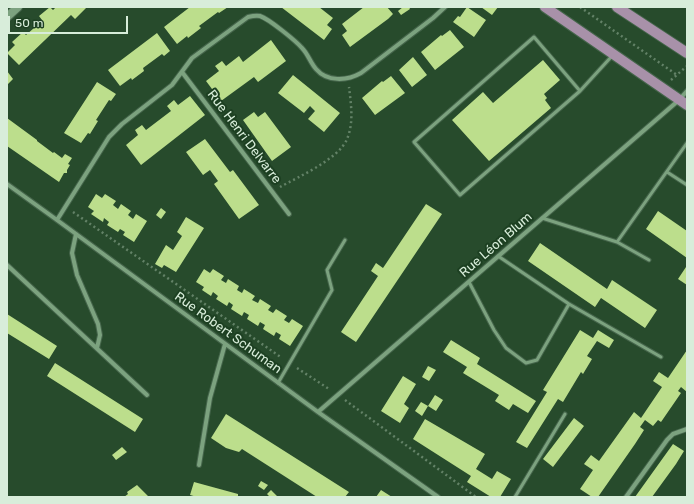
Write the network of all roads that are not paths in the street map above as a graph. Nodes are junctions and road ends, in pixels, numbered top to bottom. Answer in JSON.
{"nodes":[{"id":1,"x":18,"y":7,"type":"edge"},
{"id":2,"x":445,"y":7,"type":"edge"},
{"id":3,"x":545,"y":7,"type":"edge"},
{"id":4,"x":617,"y":7,"type":"edge"},
{"id":5,"x":7,"y":17,"type":"edge"},
{"id":6,"x":687,"y":53,"type":"edge"},
{"id":7,"x":614,"y":54,"type":"junction"},
{"id":8,"x":182,"y":72,"type":"junction"},
{"id":9,"x":580,"y":91,"type":"junction"},
{"id":10,"x":687,"y":91,"type":"edge"},
{"id":11,"x":683,"y":103,"type":"edge"},
{"id":12,"x":687,"y":142,"type":"edge"},
{"id":13,"x":667,"y":172,"type":"junction"},
{"id":14,"x":7,"y":184,"type":"edge"},
{"id":15,"x":687,"y":185,"type":"edge"},
{"id":16,"x":289,"y":214,"type":"dead end"},
{"id":17,"x":542,"y":218,"type":"junction"},
{"id":18,"x":57,"y":220,"type":"junction"},
{"id":19,"x":76,"y":234,"type":"junction"},
{"id":20,"x":345,"y":240,"type":"dead end"},
{"id":21,"x":616,"y":242,"type":"junction"},
{"id":22,"x":498,"y":256,"type":"junction"},
{"id":23,"x":649,"y":260,"type":"dead end"},
{"id":24,"x":7,"y":265,"type":"edge"},
{"id":25,"x":468,"y":282,"type":"junction"},
{"id":26,"x":569,"y":304,"type":"junction"},
{"id":27,"x":226,"y":344,"type":"junction"},
{"id":28,"x":97,"y":348,"type":"junction"},
{"id":29,"x":661,"y":357,"type":"dead end"},
{"id":30,"x":278,"y":383,"type":"junction"},
{"id":31,"x":147,"y":395,"type":"dead end"},
{"id":32,"x":318,"y":412,"type":"junction"},
{"id":33,"x":565,"y":414,"type":"dead end"},
{"id":34,"x":687,"y":429,"type":"edge"},
{"id":35,"x":199,"y":465,"type":"dead end"},
{"id":36,"x":438,"y":497,"type":"edge"},
{"id":37,"x":515,"y":497,"type":"edge"},
{"id":38,"x":626,"y":497,"type":"edge"}],
"edges":[{"from":1,"to":5,"type":"street"},
{"from":2,"to":8,"type":"street"},
{"from":3,"to":7,"type":"main road"},
{"from":4,"to":6,"type":"main road"},
{"from":7,"to":9,"type":"lane"},
{"from":7,"to":11,"type":"main road"},
{"from":8,"to":16,"type":"street","name":"Rue Henri Delvarre"},
{"from":8,"to":18,"type":"street"},
{"from":9,"to":9,"type":"lane"},
{"from":10,"to":11,"type":"street","name":"Rue Léon Blum"},
{"from":11,"to":17,"type":"street","name":"Rue Léon Blum"},
{"from":12,"to":13,"type":"lane"},
{"from":13,"to":15,"type":"lane"},
{"from":13,"to":21,"type":"lane"},
{"from":14,"to":18,"type":"street","name":"Rue Robert Schuman"},
{"from":17,"to":21,"type":"lane"},
{"from":17,"to":22,"type":"street","name":"Rue Léon Blum"},
{"from":18,"to":19,"type":"street","name":"Rue Robert Schuman"},
{"from":19,"to":27,"type":"street","name":"Rue Robert Schuman"},
{"from":19,"to":28,"type":"street"},
{"from":20,"to":30,"type":"lane"},
{"from":21,"to":23,"type":"lane"},
{"from":22,"to":25,"type":"street","name":"Rue Léon Blum"},
{"from":22,"to":26,"type":"lane"},
{"from":24,"to":28,"type":"street"},
{"from":25,"to":26,"type":"lane"},
{"from":25,"to":32,"type":"street","name":"Rue Léon Blum"},
{"from":26,"to":29,"type":"lane"},
{"from":27,"to":30,"type":"street","name":"Rue Robert Schuman"},
{"from":27,"to":35,"type":"street"},
{"from":28,"to":31,"type":"street"},
{"from":30,"to":32,"type":"street","name":"Rue Robert Schuman"},
{"from":32,"to":36,"type":"street","name":"Rue Robert Schuman"},
{"from":33,"to":37,"type":"lane"},
{"from":34,"to":38,"type":"street"}]}
